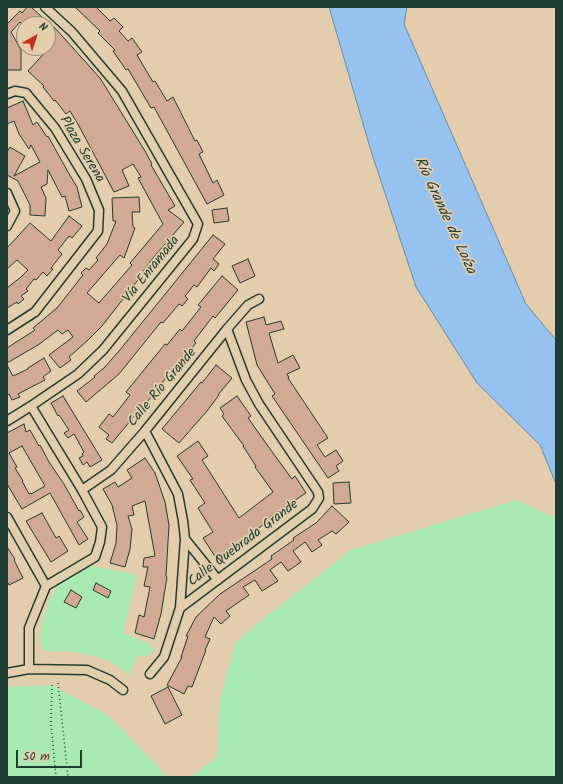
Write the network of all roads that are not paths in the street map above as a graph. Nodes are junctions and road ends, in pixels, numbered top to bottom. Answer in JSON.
{"nodes":[{"id":1,"x":45,"y":7,"type":"edge"},
{"id":2,"x":7,"y":94,"type":"edge"},
{"id":3,"x":7,"y":193,"type":"edge"},
{"id":4,"x":7,"y":226,"type":"edge"},
{"id":5,"x":259,"y":299,"type":"dead end"},
{"id":6,"x":227,"y":329,"type":"junction"},
{"id":7,"x":7,"y":330,"type":"edge"},
{"id":8,"x":31,"y":406,"type":"junction"},
{"id":9,"x":7,"y":421,"type":"edge"},
{"id":10,"x":145,"y":431,"type":"junction"},
{"id":11,"x":82,"y":490,"type":"junction"},
{"id":12,"x":7,"y":516,"type":"edge"},
{"id":13,"x":185,"y":539,"type":"junction"},
{"id":14,"x":218,"y":580,"type":"junction"},
{"id":15,"x":46,"y":586,"type":"junction"},
{"id":16,"x":180,"y":608,"type":"junction"},
{"id":17,"x":29,"y":669,"type":"junction"},
{"id":18,"x":7,"y":673,"type":"edge"},
{"id":19,"x":150,"y":674,"type":"dead end"},
{"id":20,"x":123,"y":690,"type":"dead end"}],
"edges":[{"from":1,"to":8,"type":"street","name":"Vía Enramada"},
{"from":2,"to":7,"type":"street","name":"Plaza Serena"},
{"from":3,"to":4,"type":"street"},
{"from":5,"to":6,"type":"street","name":"Calle Río Grande"},
{"from":6,"to":10,"type":"street","name":"Calle Río Grande"},
{"from":6,"to":14,"type":"street","name":"Calle Quebrada Grande"},
{"from":8,"to":9,"type":"street","name":"Vía Enramada"},
{"from":8,"to":11,"type":"street"},
{"from":10,"to":11,"type":"street","name":"Calle Río Grande"},
{"from":10,"to":13,"type":"street"},
{"from":11,"to":15,"type":"street"},
{"from":12,"to":15,"type":"street"},
{"from":13,"to":14,"type":"street"},
{"from":13,"to":16,"type":"street"},
{"from":14,"to":16,"type":"street","name":"Calle Quebrada Grande"},
{"from":15,"to":17,"type":"street"},
{"from":16,"to":19,"type":"street"},
{"from":17,"to":18,"type":"street"},
{"from":17,"to":20,"type":"street"}]}
